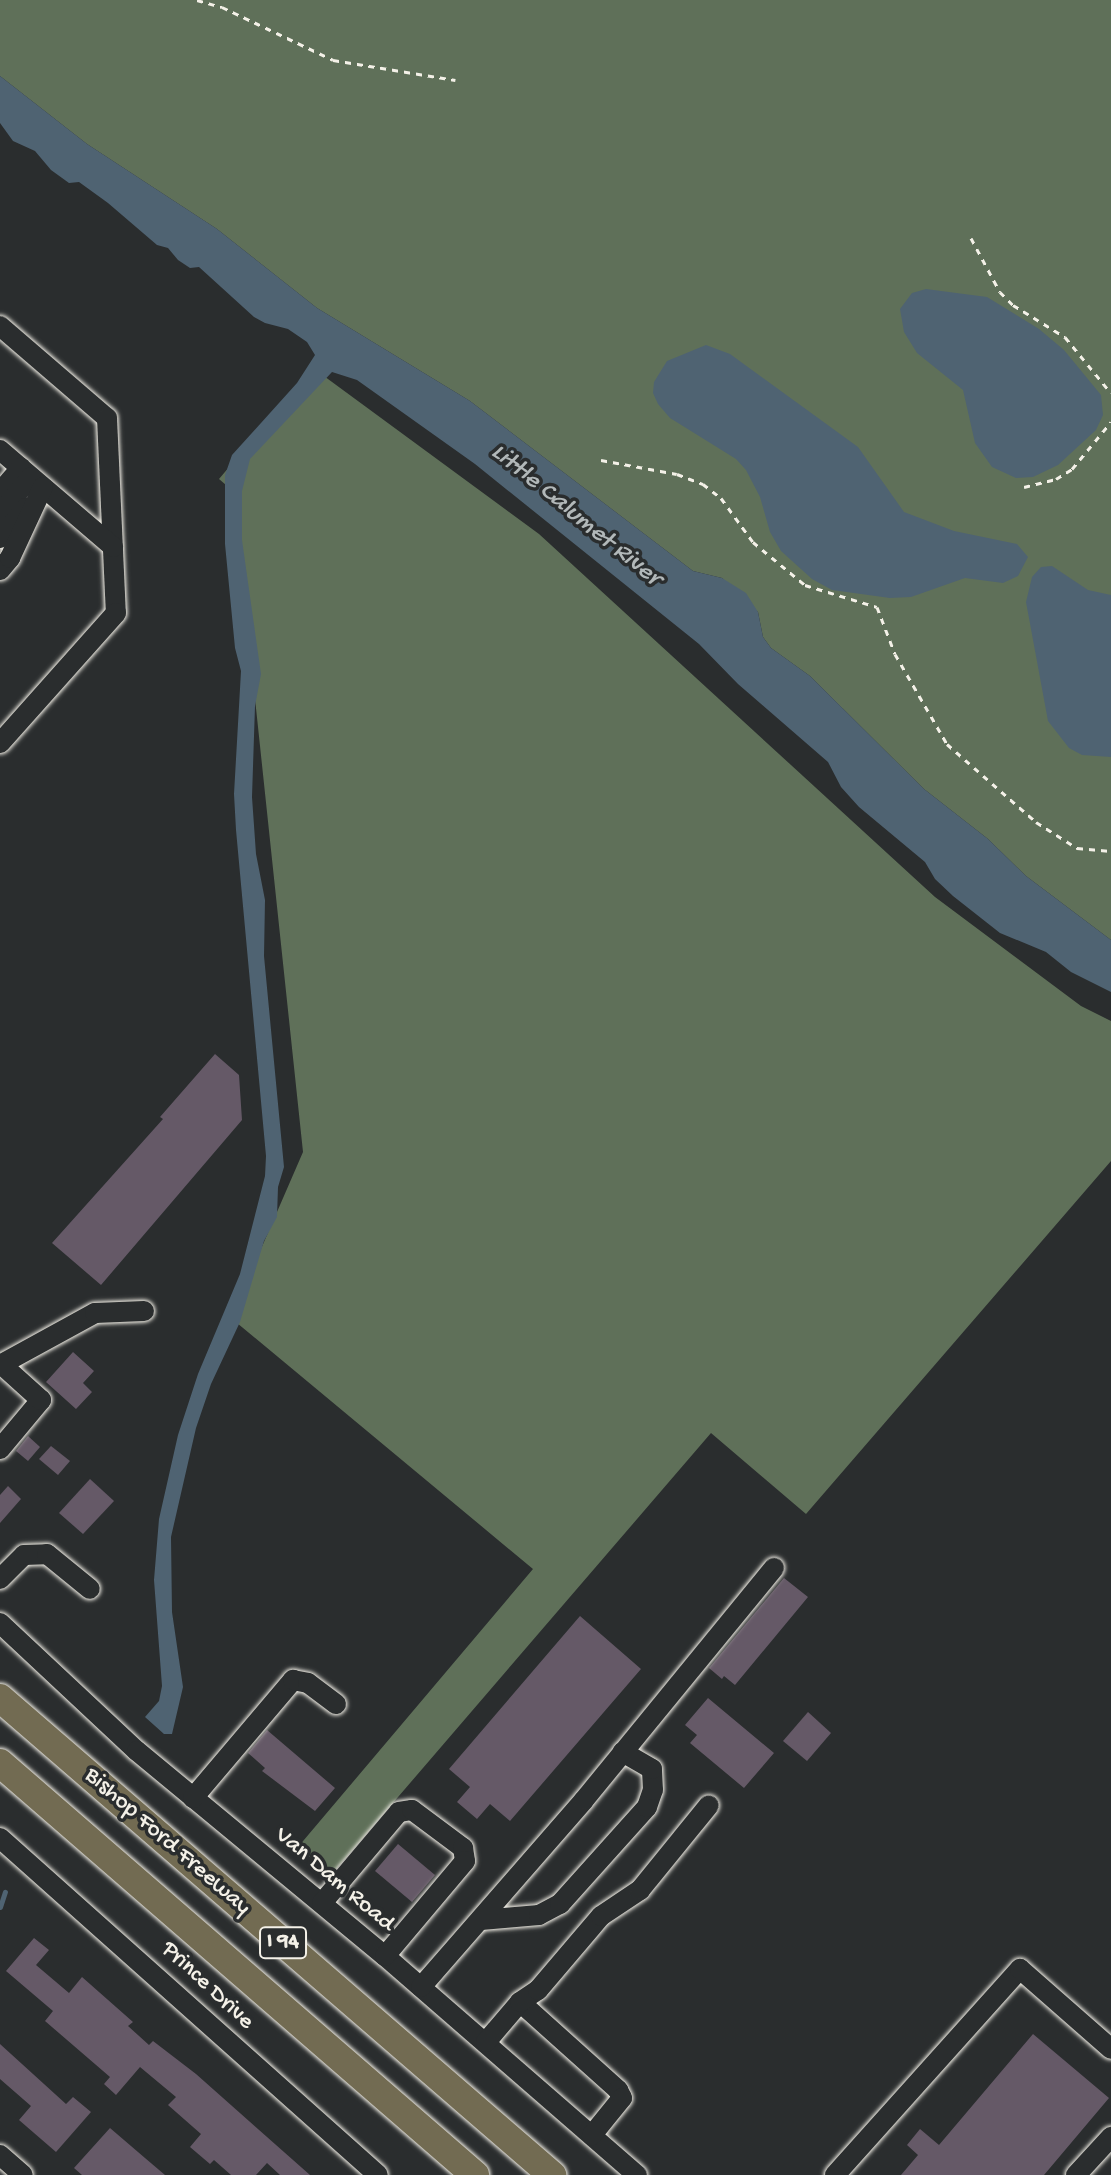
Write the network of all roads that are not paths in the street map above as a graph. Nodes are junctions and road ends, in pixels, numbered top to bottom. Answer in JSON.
{"nodes":[{"id":1,"x":3,"y":337,"type":"edge"},
{"id":2,"x":18,"y":468,"type":"edge"},
{"id":3,"x":0,"y":492,"type":"edge"},
{"id":4,"x":0,"y":514,"type":"edge"},
{"id":5,"x":0,"y":538,"type":"edge"},
{"id":6,"x":113,"y":547,"type":"junction"},
{"id":7,"x":0,"y":570,"type":"edge"},
{"id":8,"x":0,"y":743,"type":"edge"},
{"id":9,"x":144,"y":1311,"type":"dead end"},
{"id":10,"x":0,"y":1365,"type":"edge"},
{"id":11,"x":0,"y":1449,"type":"edge"},
{"id":12,"x":774,"y":1568,"type":"dead end"},
{"id":13,"x":0,"y":1579,"type":"edge"},
{"id":14,"x":90,"y":1589,"type":"dead end"},
{"id":15,"x":0,"y":1623,"type":"edge"},
{"id":16,"x":5,"y":1701,"type":"edge"},
{"id":17,"x":336,"y":1704,"type":"dead end"},
{"id":18,"x":623,"y":1752,"type":"junction"},
{"id":19,"x":0,"y":1763,"type":"edge"},
{"id":20,"x":193,"y":1798,"type":"junction"},
{"id":21,"x":709,"y":1805,"type":"dead end"},
{"id":22,"x":0,"y":1838,"type":"edge"},
{"id":23,"x":322,"y":1903,"type":"junction"},
{"id":24,"x":481,"y":1920,"type":"junction"},
{"id":25,"x":385,"y":1956,"type":"junction"},
{"id":26,"x":421,"y":1987,"type":"junction"},
{"id":27,"x":520,"y":2002,"type":"junction"},
{"id":28,"x":486,"y":2042,"type":"junction"},
{"id":29,"x":1111,"y":2049,"type":"edge"},
{"id":30,"x":592,"y":2135,"type":"junction"},
{"id":31,"x":1111,"y":2137,"type":"edge"},
{"id":32,"x":0,"y":2155,"type":"edge"},
{"id":33,"x":23,"y":2175,"type":"edge"},
{"id":34,"x":378,"y":2175,"type":"edge"},
{"id":35,"x":475,"y":2175,"type":"edge"},
{"id":36,"x":552,"y":2175,"type":"edge"},
{"id":37,"x":637,"y":2175,"type":"edge"},
{"id":38,"x":835,"y":2175,"type":"edge"},
{"id":39,"x":1076,"y":2175,"type":"edge"}],
"edges":[{"from":1,"to":6,"type":"street"},
{"from":2,"to":3,"type":"street"},
{"from":2,"to":4,"type":"street"},
{"from":2,"to":5,"type":"street"},
{"from":2,"to":6,"type":"street"},
{"from":2,"to":7,"type":"street"},
{"from":6,"to":8,"type":"street"},
{"from":9,"to":10,"type":"street"},
{"from":10,"to":11,"type":"street"},
{"from":12,"to":18,"type":"street"},
{"from":13,"to":14,"type":"street"},
{"from":15,"to":20,"type":"street","name":"Van Dam Road"},
{"from":16,"to":36,"type":"highway","name":"Bishop Ford Freeway","number":"I 94"},
{"from":17,"to":20,"type":"street"},
{"from":18,"to":24,"type":"street"},
{"from":18,"to":24,"type":"street"},
{"from":19,"to":35,"type":"highway","name":"Bishop Ford Freeway","number":"I 94"},
{"from":20,"to":23,"type":"street","name":"Van Dam Road"},
{"from":21,"to":27,"type":"street"},
{"from":22,"to":34,"type":"street","name":"Prince Drive"},
{"from":23,"to":25,"type":"street","name":"Van Dam Road"},
{"from":23,"to":25,"type":"street"},
{"from":24,"to":26,"type":"street"},
{"from":25,"to":26,"type":"street","name":"Van Dam Road"},
{"from":26,"to":28,"type":"street","name":"Van Dam Road"},
{"from":27,"to":28,"type":"street"},
{"from":27,"to":30,"type":"street"},
{"from":28,"to":30,"type":"street","name":"Van Dam Road"},
{"from":29,"to":38,"type":"street"},
{"from":30,"to":37,"type":"street","name":"Van Dam Road"},
{"from":31,"to":39,"type":"street"},
{"from":32,"to":33,"type":"street"}]}
